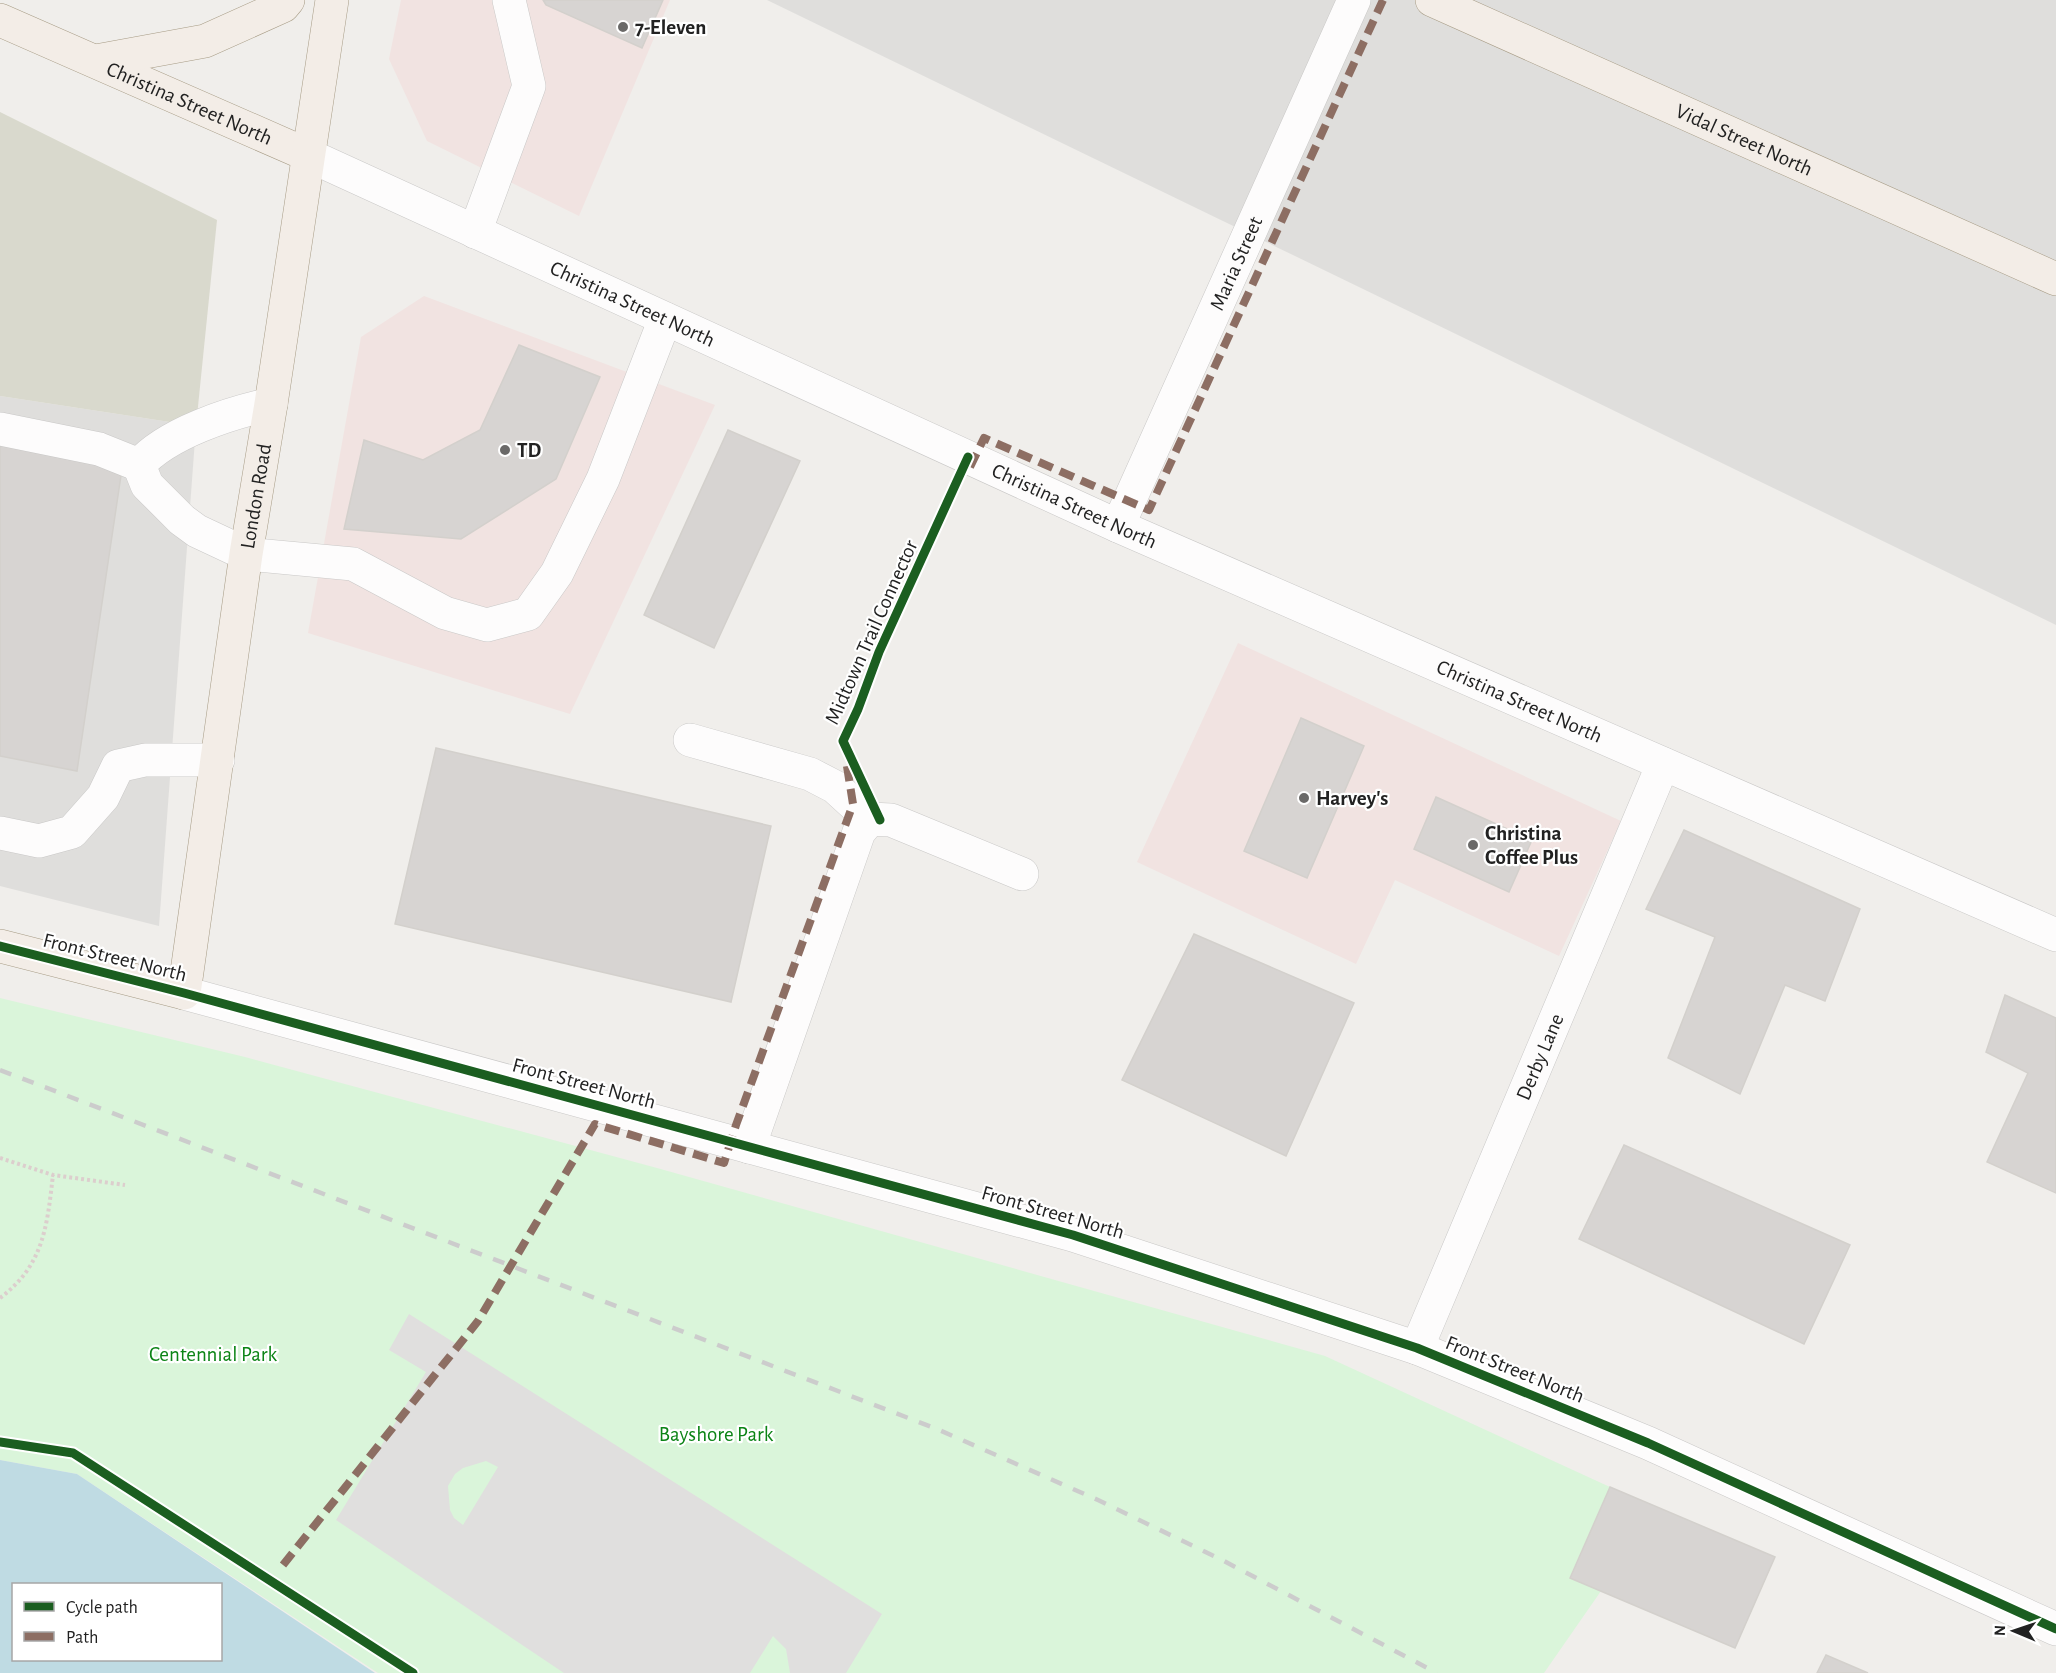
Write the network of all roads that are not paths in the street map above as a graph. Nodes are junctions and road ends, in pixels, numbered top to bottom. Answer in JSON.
{"nodes":[{"id":1,"x":288,"y":0,"type":"edge"},
{"id":2,"x":332,"y":0,"type":"edge"},
{"id":3,"x":509,"y":0,"type":"edge"},
{"id":4,"x":1354,"y":0,"type":"edge"},
{"id":5,"x":1432,"y":0,"type":"edge"},
{"id":6,"x":0,"y":20,"type":"edge"},
{"id":7,"x":96,"y":61,"type":"junction"},
{"id":8,"x":308,"y":155,"type":"junction"},
{"id":9,"x":476,"y":232,"type":"junction"},
{"id":10,"x":2056,"y":279,"type":"edge"},
{"id":11,"x":664,"y":319,"type":"junction"},
{"id":12,"x":271,"y":404,"type":"junction"},
{"id":13,"x":0,"y":429,"type":"edge"},
{"id":14,"x":139,"y":465,"type":"junction"},
{"id":15,"x":1118,"y":526,"type":"junction"},
{"id":16,"x":246,"y":554,"type":"junction"},
{"id":17,"x":690,"y":740,"type":"dead end"},
{"id":18,"x":218,"y":760,"type":"junction"},
{"id":19,"x":1663,"y":764,"type":"junction"},
{"id":20,"x":870,"y":819,"type":"junction"},
{"id":21,"x":0,"y":833,"type":"edge"},
{"id":22,"x":1022,"y":874,"type":"dead end"},
{"id":23,"x":2056,"y":935,"type":"edge"},
{"id":24,"x":0,"y":946,"type":"edge"},
{"id":25,"x":184,"y":993,"type":"junction"},
{"id":26,"x":749,"y":1147,"type":"junction"},
{"id":27,"x":1417,"y":1348,"type":"junction"},
{"id":28,"x":2056,"y":1629,"type":"edge"}],
"edges":[{"from":1,"to":7,"type":"main road"},
{"from":2,"to":8,"type":"main road","name":"London Road"},
{"from":3,"to":9,"type":"street"},
{"from":4,"to":15,"type":"street","name":"Maria Street"},
{"from":5,"to":10,"type":"main road","name":"Vidal Street North"},
{"from":6,"to":7,"type":"main road","name":"Christina Street North"},
{"from":7,"to":8,"type":"main road","name":"Christina Street North"},
{"from":8,"to":9,"type":"street","name":"Christina Street North"},
{"from":8,"to":12,"type":"main road","name":"London Road"},
{"from":9,"to":11,"type":"street","name":"Christina Street North"},
{"from":11,"to":15,"type":"street","name":"Christina Street North"},
{"from":11,"to":16,"type":"street"},
{"from":12,"to":14,"type":"street"},
{"from":12,"to":16,"type":"main road","name":"London Road"},
{"from":13,"to":14,"type":"street"},
{"from":14,"to":16,"type":"street"},
{"from":15,"to":19,"type":"street","name":"Christina Street North"},
{"from":16,"to":18,"type":"main road","name":"London Road"},
{"from":17,"to":20,"type":"street"},
{"from":18,"to":21,"type":"street"},
{"from":18,"to":25,"type":"main road","name":"London Road"},
{"from":19,"to":23,"type":"street","name":"Christina Street North"},
{"from":19,"to":27,"type":"street","name":"Derby Lane"},
{"from":20,"to":22,"type":"street"},
{"from":20,"to":26,"type":"street"},
{"from":24,"to":25,"type":"main road","name":"Front Street North"},
{"from":25,"to":26,"type":"street","name":"Front Street North"},
{"from":26,"to":27,"type":"street","name":"Front Street North"},
{"from":27,"to":28,"type":"street","name":"Front Street North"}]}
